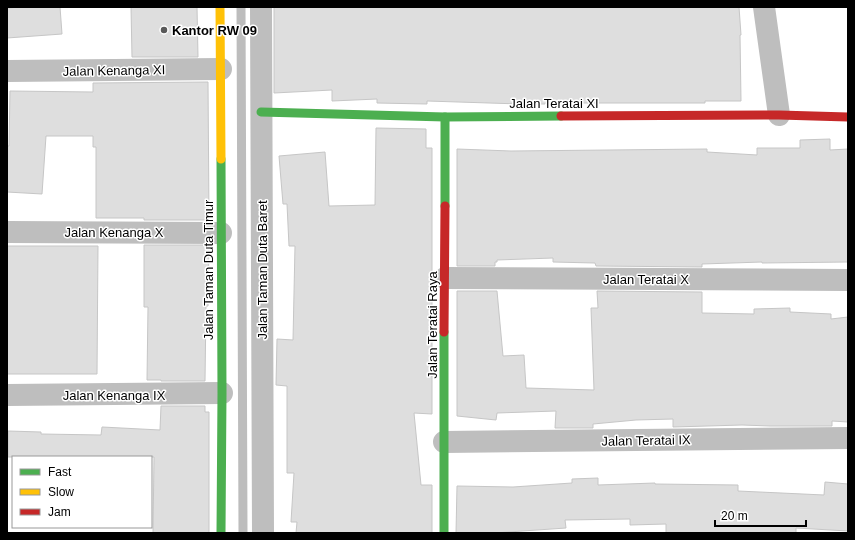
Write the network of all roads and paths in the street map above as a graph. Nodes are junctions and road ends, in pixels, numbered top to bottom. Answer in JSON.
{"nodes":[{"id":1,"x":220,"y":7,"type":"edge"},
{"id":2,"x":261,"y":7,"type":"edge"},
{"id":3,"x":764,"y":7,"type":"edge"},
{"id":4,"x":221,"y":69,"type":"junction"},
{"id":5,"x":7,"y":71,"type":"edge"},
{"id":6,"x":261,"y":112,"type":"junction"},
{"id":7,"x":779,"y":115,"type":"junction"},
{"id":8,"x":445,"y":117,"type":"junction"},
{"id":9,"x":848,"y":117,"type":"edge"},
{"id":10,"x":7,"y":232,"type":"edge"},
{"id":11,"x":221,"y":233,"type":"junction"},
{"id":12,"x":445,"y":278,"type":"junction"},
{"id":13,"x":848,"y":280,"type":"edge"},
{"id":14,"x":222,"y":393,"type":"junction"},
{"id":15,"x":7,"y":395,"type":"edge"},
{"id":16,"x":848,"y":438,"type":"edge"},
{"id":17,"x":444,"y":442,"type":"junction"},
{"id":18,"x":221,"y":533,"type":"edge"},
{"id":19,"x":263,"y":533,"type":"edge"},
{"id":20,"x":444,"y":533,"type":"edge"}],
"edges":[{"from":1,"to":4,"type":"street","name":"Jalan Taman Duta Timur"},
{"from":2,"to":6,"type":"street","name":"Jalan Taman Duta Baret"},
{"from":3,"to":7,"type":"street"},
{"from":4,"to":5,"type":"street","name":"Jalan Kenanga XI"},
{"from":4,"to":11,"type":"street","name":"Jalan Taman Duta Timur"},
{"from":6,"to":8,"type":"street","name":"Jalan Teratai XI"},
{"from":6,"to":19,"type":"street","name":"Jalan Taman Duta Baret"},
{"from":7,"to":8,"type":"street","name":"Jalan Teratai XI"},
{"from":7,"to":9,"type":"street","name":"Jalan Teratai XI"},
{"from":8,"to":12,"type":"street","name":"Jalan Teratai Raya"},
{"from":10,"to":11,"type":"street","name":"Jalan Kenanga X"},
{"from":11,"to":14,"type":"street","name":"Jalan Taman Duta Timur"},
{"from":12,"to":13,"type":"street","name":"Jalan Teratai X"},
{"from":12,"to":17,"type":"street","name":"Jalan Teratai Raya"},
{"from":14,"to":15,"type":"street","name":"Jalan Kenanga IX"},
{"from":14,"to":18,"type":"street","name":"Jalan Taman Duta Timur"},
{"from":16,"to":17,"type":"street","name":"Jalan Teratai IX"},
{"from":17,"to":20,"type":"street","name":"Jalan Teratai Raya"}]}
